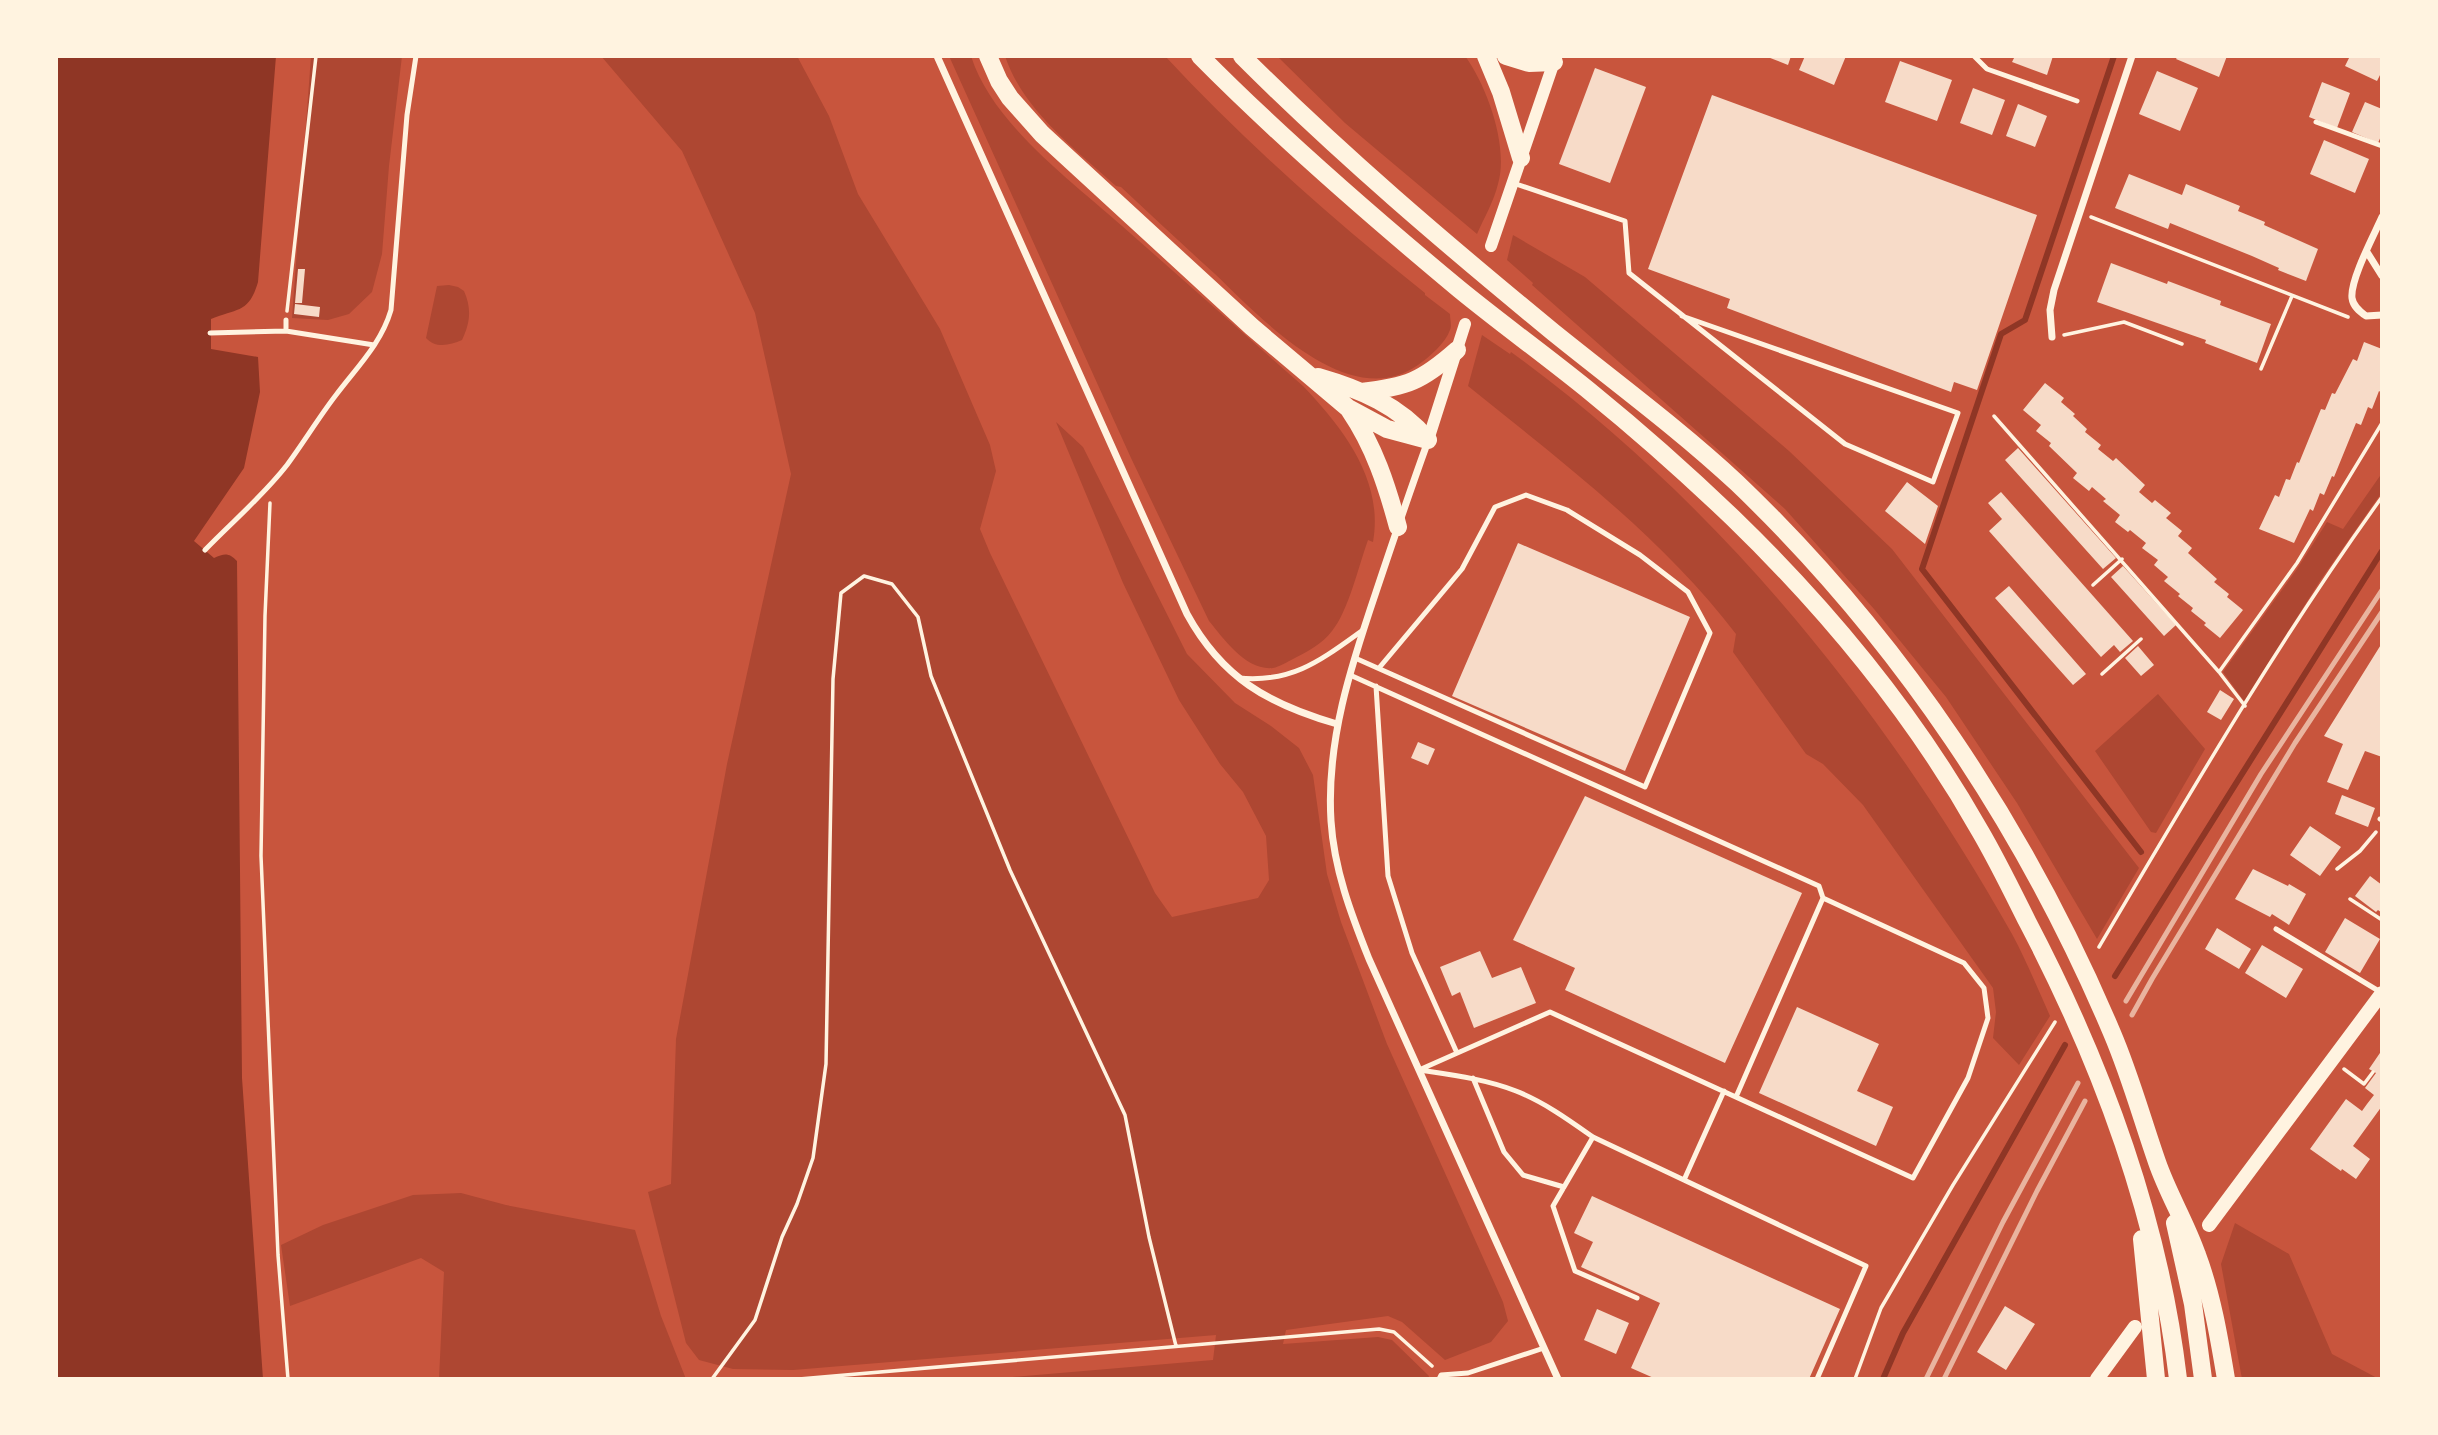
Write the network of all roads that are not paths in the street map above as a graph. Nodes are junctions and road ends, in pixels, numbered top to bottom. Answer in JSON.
{"nodes":[{"id":1,"x":416,"y":56,"type":"edge"},
{"id":2,"x":937,"y":56,"type":"edge"},
{"id":3,"x":988,"y":56,"type":"edge"},
{"id":4,"x":1200,"y":56,"type":"edge"},
{"id":5,"x":1242,"y":56,"type":"edge"},
{"id":6,"x":1250,"y":56,"type":"edge"},
{"id":7,"x":1486,"y":56,"type":"edge"},
{"id":8,"x":1506,"y":56,"type":"edge"},
{"id":9,"x":1974,"y":56,"type":"edge"},
{"id":10,"x":2132,"y":56,"type":"edge"},
{"id":11,"x":1552,"y":58,"type":"edge"},
{"id":12,"x":1271,"y":85,"type":"junction"},
{"id":13,"x":2077,"y":101,"type":"dead end"},
{"id":14,"x":2316,"y":122,"type":"dead end"},
{"id":15,"x":2382,"y":146,"type":"edge"},
{"id":16,"x":1521,"y":158,"type":"junction"},
{"id":17,"x":1513,"y":183,"type":"junction"},
{"id":18,"x":2382,"y":217,"type":"edge"},
{"id":19,"x":1492,"y":246,"type":"dead end"},
{"id":20,"x":2367,"y":253,"type":"junction"},
{"id":21,"x":2382,"y":276,"type":"edge"},
{"id":22,"x":2382,"y":315,"type":"edge"},
{"id":23,"x":1682,"y":316,"type":"junction"},
{"id":24,"x":286,"y":320,"type":"road end"},
{"id":25,"x":1465,"y":324,"type":"dead end"},
{"id":26,"x":286,"y":331,"type":"junction"},
{"id":27,"x":211,"y":333,"type":"dead end"},
{"id":28,"x":2052,"y":337,"type":"road end"},
{"id":29,"x":374,"y":345,"type":"junction"},
{"id":30,"x":1457,"y":350,"type":"junction"},
{"id":31,"x":1313,"y":376,"type":"junction"},
{"id":32,"x":1361,"y":392,"type":"junction"},
{"id":33,"x":1348,"y":408,"type":"junction"},
{"id":34,"x":1428,"y":440,"type":"junction"},
{"id":35,"x":1398,"y":527,"type":"junction"},
{"id":36,"x":205,"y":550,"type":"dead end"},
{"id":37,"x":1363,"y":630,"type":"junction"},
{"id":38,"x":1355,"y":658,"type":"junction"},
{"id":39,"x":1379,"y":668,"type":"junction"},
{"id":40,"x":1350,"y":675,"type":"junction"},
{"id":41,"x":1238,"y":678,"type":"junction"},
{"id":42,"x":1376,"y":686,"type":"junction"},
{"id":43,"x":1337,"y":724,"type":"junction"},
{"id":44,"x":1823,"y":898,"type":"junction"},
{"id":45,"x":2276,"y":929,"type":"dead end"},
{"id":46,"x":2382,"y":993,"type":"edge"},
{"id":47,"x":1457,"y":1052,"type":"junction"},
{"id":48,"x":1419,"y":1070,"type":"junction"},
{"id":49,"x":1473,"y":1079,"type":"junction"},
{"id":50,"x":1724,"y":1091,"type":"junction"},
{"id":51,"x":1736,"y":1097,"type":"junction"},
{"id":52,"x":1592,"y":1137,"type":"junction"},
{"id":53,"x":2160,"y":1172,"type":"junction"},
{"id":54,"x":1684,"y":1180,"type":"junction"},
{"id":55,"x":1564,"y":1187,"type":"junction"},
{"id":56,"x":2138,"y":1191,"type":"junction"},
{"id":57,"x":2209,"y":1225,"type":"dead end"},
{"id":58,"x":1637,"y":1298,"type":"dead end"},
{"id":59,"x":2135,"y":1327,"type":"dead end"},
{"id":60,"x":1544,"y":1348,"type":"junction"},
{"id":61,"x":2155,"y":1370,"type":"edge"},
{"id":62,"x":1468,"y":1373,"type":"junction"},
{"id":63,"x":1440,"y":1377,"type":"edge"},
{"id":64,"x":1473,"y":1379,"type":"edge"},
{"id":65,"x":1558,"y":1379,"type":"edge"},
{"id":66,"x":1817,"y":1379,"type":"edge"},
{"id":67,"x":2097,"y":1379,"type":"edge"},
{"id":68,"x":2178,"y":1379,"type":"edge"},
{"id":69,"x":2203,"y":1379,"type":"edge"},
{"id":70,"x":2226,"y":1379,"type":"edge"}],
"edges":[{"from":1,"to":29,"type":"lane"},
{"from":2,"to":41,"type":"street"},
{"from":3,"to":31,"type":"highway"},
{"from":4,"to":56,"type":"highway"},
{"from":5,"to":12,"type":"highway"},
{"from":6,"to":12,"type":"highway"},
{"from":7,"to":16,"type":"highway"},
{"from":8,"to":11,"type":"highway"},
{"from":9,"to":13,"type":"lane"},
{"from":10,"to":28,"type":"street"},
{"from":11,"to":16,"type":"street"},
{"from":12,"to":53,"type":"highway"},
{"from":14,"to":15,"type":"lane"},
{"from":16,"to":17,"type":"street"},
{"from":17,"to":19,"type":"street"},
{"from":17,"to":23,"type":"lane"},
{"from":18,"to":20,"type":"street"},
{"from":20,"to":21,"type":"street"},
{"from":20,"to":22,"type":"street"},
{"from":23,"to":23,"type":"lane"},
{"from":24,"to":26,"type":"lane"},
{"from":25,"to":30,"type":"street"},
{"from":26,"to":27,"type":"lane"},
{"from":26,"to":29,"type":"lane"},
{"from":29,"to":36,"type":"lane"},
{"from":30,"to":32,"type":"highway"},
{"from":30,"to":34,"type":"street"},
{"from":31,"to":32,"type":"highway"},
{"from":31,"to":33,"type":"highway"},
{"from":32,"to":34,"type":"highway"},
{"from":33,"to":34,"type":"highway"},
{"from":33,"to":35,"type":"highway"},
{"from":34,"to":35,"type":"street"},
{"from":35,"to":37,"type":"street"},
{"from":37,"to":38,"type":"street"},
{"from":37,"to":41,"type":"lane"},
{"from":38,"to":39,"type":"lane"},
{"from":38,"to":40,"type":"street"},
{"from":39,"to":39,"type":"lane"},
{"from":40,"to":42,"type":"lane"},
{"from":40,"to":43,"type":"street"},
{"from":41,"to":43,"type":"street"},
{"from":42,"to":44,"type":"lane"},
{"from":42,"to":47,"type":"lane"},
{"from":43,"to":48,"type":"street"},
{"from":44,"to":51,"type":"lane"},
{"from":44,"to":51,"type":"lane"},
{"from":45,"to":46,"type":"lane"},
{"from":46,"to":57,"type":"main road"},
{"from":47,"to":48,"type":"lane"},
{"from":47,"to":50,"type":"lane"},
{"from":48,"to":49,"type":"lane"},
{"from":48,"to":60,"type":"street"},
{"from":49,"to":52,"type":"lane"},
{"from":49,"to":55,"type":"lane"},
{"from":50,"to":51,"type":"lane"},
{"from":50,"to":54,"type":"lane"},
{"from":52,"to":54,"type":"lane"},
{"from":52,"to":55,"type":"lane"},
{"from":53,"to":69,"type":"highway"},
{"from":53,"to":70,"type":"highway"},
{"from":54,"to":66,"type":"lane"},
{"from":55,"to":58,"type":"lane"},
{"from":56,"to":61,"type":"highway"},
{"from":56,"to":68,"type":"highway"},
{"from":59,"to":67,"type":"main road"},
{"from":60,"to":62,"type":"lane"},
{"from":60,"to":65,"type":"street"},
{"from":62,"to":63,"type":"lane"},
{"from":62,"to":64,"type":"lane"}]}
